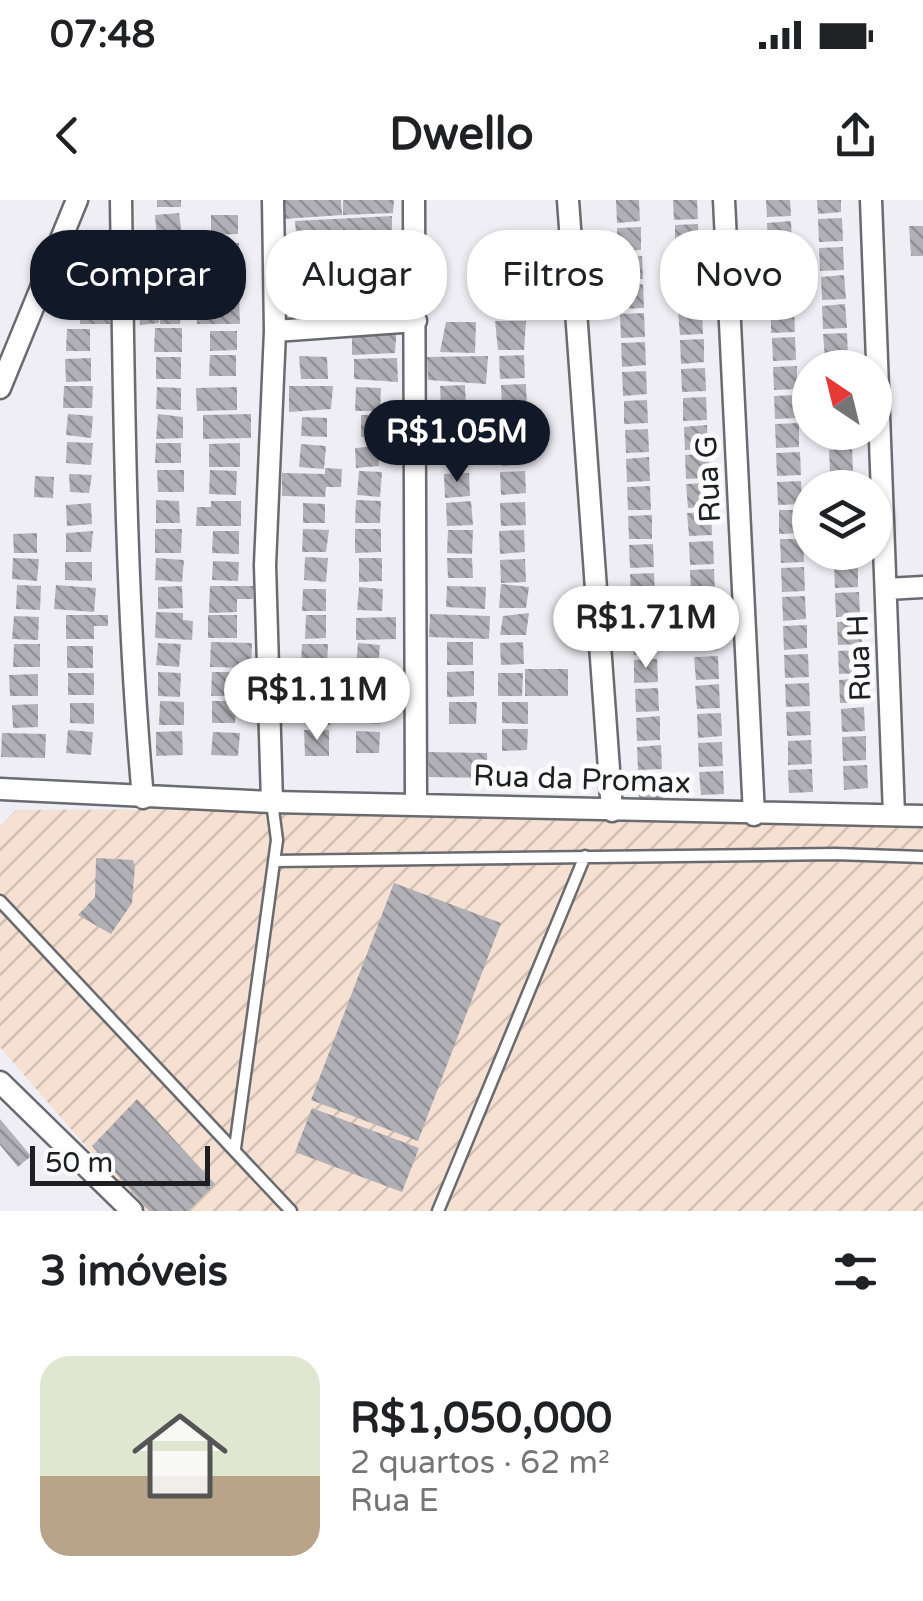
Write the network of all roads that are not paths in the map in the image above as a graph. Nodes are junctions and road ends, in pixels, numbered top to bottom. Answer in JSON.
{"nodes":[{"id":1,"x":77,"y":200,"type":"edge"},
{"id":2,"x":121,"y":200,"type":"edge"},
{"id":3,"x":273,"y":200,"type":"edge"},
{"id":4,"x":414,"y":200,"type":"edge"},
{"id":5,"x":568,"y":200,"type":"edge"},
{"id":6,"x":724,"y":200,"type":"edge"},
{"id":7,"x":871,"y":200,"type":"edge"},
{"id":8,"x":414,"y":230,"type":"edge"},
{"id":9,"x":416,"y":320,"type":"joint"},
{"id":10,"x":275,"y":331,"type":"junction"},
{"id":11,"x":0,"y":388,"type":"edge"},
{"id":12,"x":923,"y":587,"type":"edge"},
{"id":13,"x":886,"y":589,"type":"junction"},
{"id":14,"x":0,"y":789,"type":"edge"},
{"id":15,"x":143,"y":798,"type":"junction"},
{"id":16,"x":272,"y":802,"type":"junction"},
{"id":17,"x":416,"y":803,"type":"junction"},
{"id":18,"x":612,"y":812,"type":"junction"},
{"id":19,"x":754,"y":815,"type":"junction"},
{"id":20,"x":894,"y":815,"type":"junction"},
{"id":21,"x":923,"y":816,"type":"edge"},
{"id":22,"x":584,"y":856,"type":"junction"},
{"id":23,"x":923,"y":857,"type":"edge"},
{"id":24,"x":274,"y":861,"type":"junction"},
{"id":25,"x":0,"y":901,"type":"edge"},
{"id":26,"x":0,"y":1082,"type":"edge"},
{"id":27,"x":235,"y":1148,"type":"junction"},
{"id":28,"x":130,"y":1210,"type":"edge"},
{"id":29,"x":291,"y":1211,"type":"edge"},
{"id":30,"x":438,"y":1211,"type":"edge"}],
"edges":[{"from":1,"to":11,"type":"street"},
{"from":2,"to":15,"type":"street"},
{"from":3,"to":10,"type":"street"},
{"from":4,"to":8,"type":"street"},
{"from":5,"to":18,"type":"street"},
{"from":6,"to":19,"type":"street","name":"Rua G"},
{"from":7,"to":13,"type":"street","name":"Rua H"},
{"from":9,"to":10,"type":"street"},
{"from":9,"to":17,"type":"street"},
{"from":10,"to":16,"type":"street"},
{"from":12,"to":13,"type":"street"},
{"from":13,"to":20,"type":"street","name":"Rua H"},
{"from":14,"to":15,"type":"street","name":"Rua da Promax"},
{"from":15,"to":16,"type":"street","name":"Rua da Promax"},
{"from":16,"to":17,"type":"street","name":"Rua da Promax"},
{"from":16,"to":24,"type":"lane"},
{"from":17,"to":18,"type":"street","name":"Rua da Promax"},
{"from":18,"to":19,"type":"street","name":"Rua da Promax"},
{"from":19,"to":20,"type":"street","name":"Rua da Promax"},
{"from":20,"to":21,"type":"street","name":"Rua da Promax"},
{"from":22,"to":23,"type":"lane"},
{"from":22,"to":24,"type":"lane"},
{"from":22,"to":30,"type":"lane"},
{"from":24,"to":27,"type":"lane"},
{"from":25,"to":27,"type":"lane"},
{"from":26,"to":28,"type":"street"},
{"from":27,"to":29,"type":"lane"}]}
